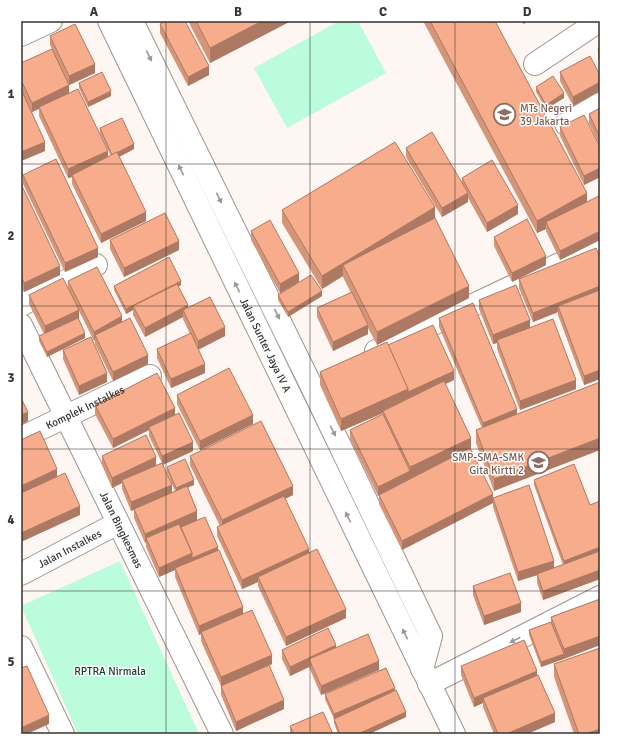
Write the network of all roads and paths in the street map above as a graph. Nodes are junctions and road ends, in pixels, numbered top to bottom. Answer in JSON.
{"nodes":[{"id":1,"x":51,"y":21,"type":"edge"},
{"id":2,"x":109,"y":21,"type":"edge"},
{"id":3,"x":132,"y":21,"type":"edge"},
{"id":4,"x":599,"y":21,"type":"edge"},
{"id":5,"x":21,"y":35,"type":"edge"},
{"id":6,"x":535,"y":64,"type":"dead end"},
{"id":7,"x":600,"y":104,"type":"edge"},
{"id":8,"x":566,"y":124,"type":"edge"},
{"id":9,"x":600,"y":245,"type":"edge"},
{"id":10,"x":96,"y":265,"type":"dead end"},
{"id":11,"x":21,"y":305,"type":"edge"},
{"id":12,"x":21,"y":325,"type":"edge"},
{"id":13,"x":360,"y":359,"type":"edge"},
{"id":14,"x":150,"y":376,"type":"edge"},
{"id":15,"x":66,"y":416,"type":"junction"},
{"id":16,"x":21,"y":438,"type":"edge"},
{"id":17,"x":118,"y":523,"type":"junction"},
{"id":18,"x":21,"y":574,"type":"edge"},
{"id":19,"x":600,"y":597,"type":"edge"},
{"id":20,"x":21,"y":647,"type":"edge"},
{"id":21,"x":425,"y":677,"type":"junction"},
{"id":22,"x":63,"y":734,"type":"edge"},
{"id":23,"x":222,"y":734,"type":"edge"},
{"id":24,"x":454,"y":734,"type":"edge"}],
"edges":[{"from":1,"to":5,"type":"street"},
{"from":21,"to":2,"type":"street","name":"Jalan Sunter Jaya IV A","one_way":true},
{"from":3,"to":21,"type":"street","one_way":true},
{"from":4,"to":6,"type":"street"},
{"from":7,"to":8,"type":"street"},
{"from":9,"to":13,"type":"street"},
{"from":10,"to":11,"type":"street"},
{"from":12,"to":15,"type":"street","name":"Jalan Bingkesmas"},
{"from":14,"to":15,"type":"street","name":"Komplek Instalkes"},
{"from":15,"to":16,"type":"street","name":"Komplek Instalkes"},
{"from":15,"to":17,"type":"street","name":"Jalan Bingkesmas"},
{"from":17,"to":18,"type":"street","name":"Jalan Instalkes"},
{"from":17,"to":23,"type":"street","name":"Jalan Bingkesmas"},
{"from":19,"to":21,"type":"street","one_way":true},
{"from":20,"to":22,"type":"street"},
{"from":21,"to":24,"type":"street","name":"Jalan Sunter Jaya IV A"}]}
